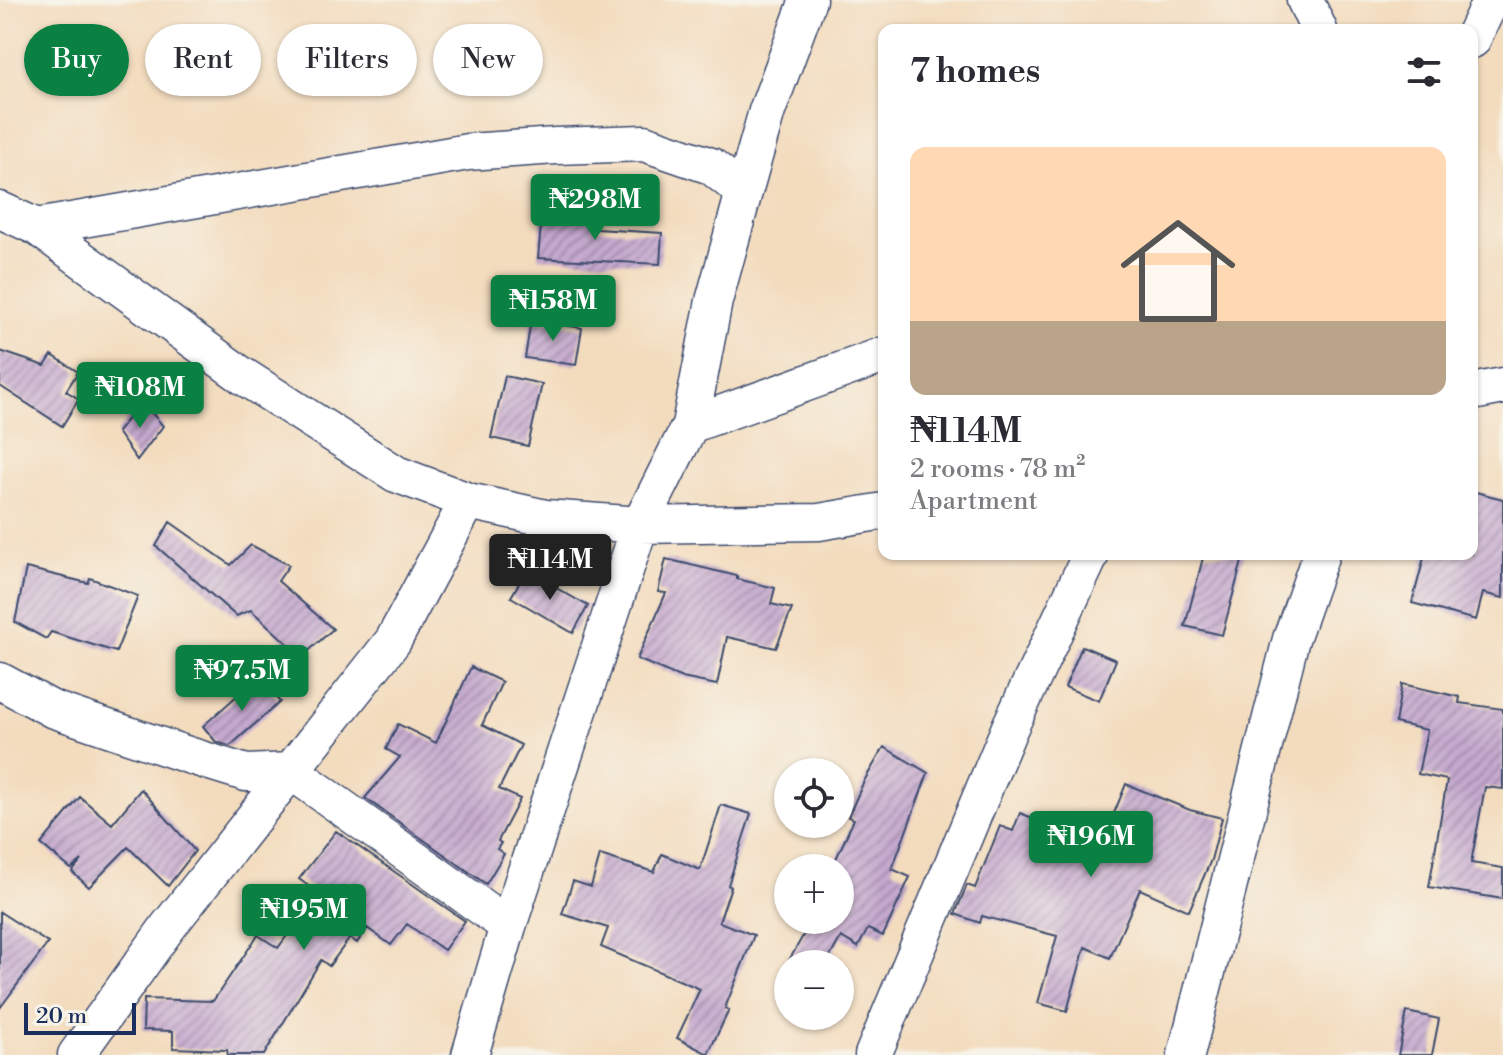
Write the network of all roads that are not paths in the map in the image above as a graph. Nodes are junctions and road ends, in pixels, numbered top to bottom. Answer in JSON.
{"nodes":[{"id":1,"x":808,"y":0,"type":"edge"},
{"id":2,"x":1305,"y":0,"type":"edge"},
{"id":3,"x":1491,"y":0,"type":"edge"},
{"id":4,"x":1316,"y":24,"type":"edge"},
{"id":5,"x":1478,"y":27,"type":"edge"},
{"id":6,"x":744,"y":192,"type":"junction"},
{"id":7,"x":0,"y":210,"type":"edge"},
{"id":8,"x":37,"y":227,"type":"junction"},
{"id":9,"x":878,"y":357,"type":"edge"},
{"id":10,"x":690,"y":425,"type":"junction"},
{"id":11,"x":468,"y":501,"type":"junction"},
{"id":12,"x":878,"y":512,"type":"edge"},
{"id":13,"x":640,"y":525,"type":"junction"},
{"id":14,"x":1088,"y":560,"type":"edge"},
{"id":15,"x":1319,"y":560,"type":"edge"},
{"id":16,"x":0,"y":681,"type":"edge"},
{"id":17,"x":291,"y":771,"type":"junction"},
{"id":18,"x":508,"y":926,"type":"junction"},
{"id":19,"x":76,"y":1055,"type":"edge"},
{"id":20,"x":470,"y":1055,"type":"edge"},
{"id":21,"x":873,"y":1055,"type":"edge"},
{"id":22,"x":1186,"y":1055,"type":"edge"}],
"edges":[{"from":1,"to":6,"type":"street"},
{"from":2,"to":4,"type":"street"},
{"from":3,"to":5,"type":"street"},
{"from":6,"to":8,"type":"street"},
{"from":6,"to":10,"type":"street"},
{"from":7,"to":8,"type":"street"},
{"from":8,"to":11,"type":"street"},
{"from":9,"to":10,"type":"street"},
{"from":10,"to":13,"type":"street"},
{"from":11,"to":13,"type":"street"},
{"from":11,"to":17,"type":"street"},
{"from":12,"to":13,"type":"street"},
{"from":13,"to":18,"type":"street"},
{"from":14,"to":21,"type":"street"},
{"from":15,"to":22,"type":"street"},
{"from":16,"to":17,"type":"street"},
{"from":17,"to":18,"type":"street"},
{"from":17,"to":19,"type":"street"},
{"from":18,"to":20,"type":"street"}]}
